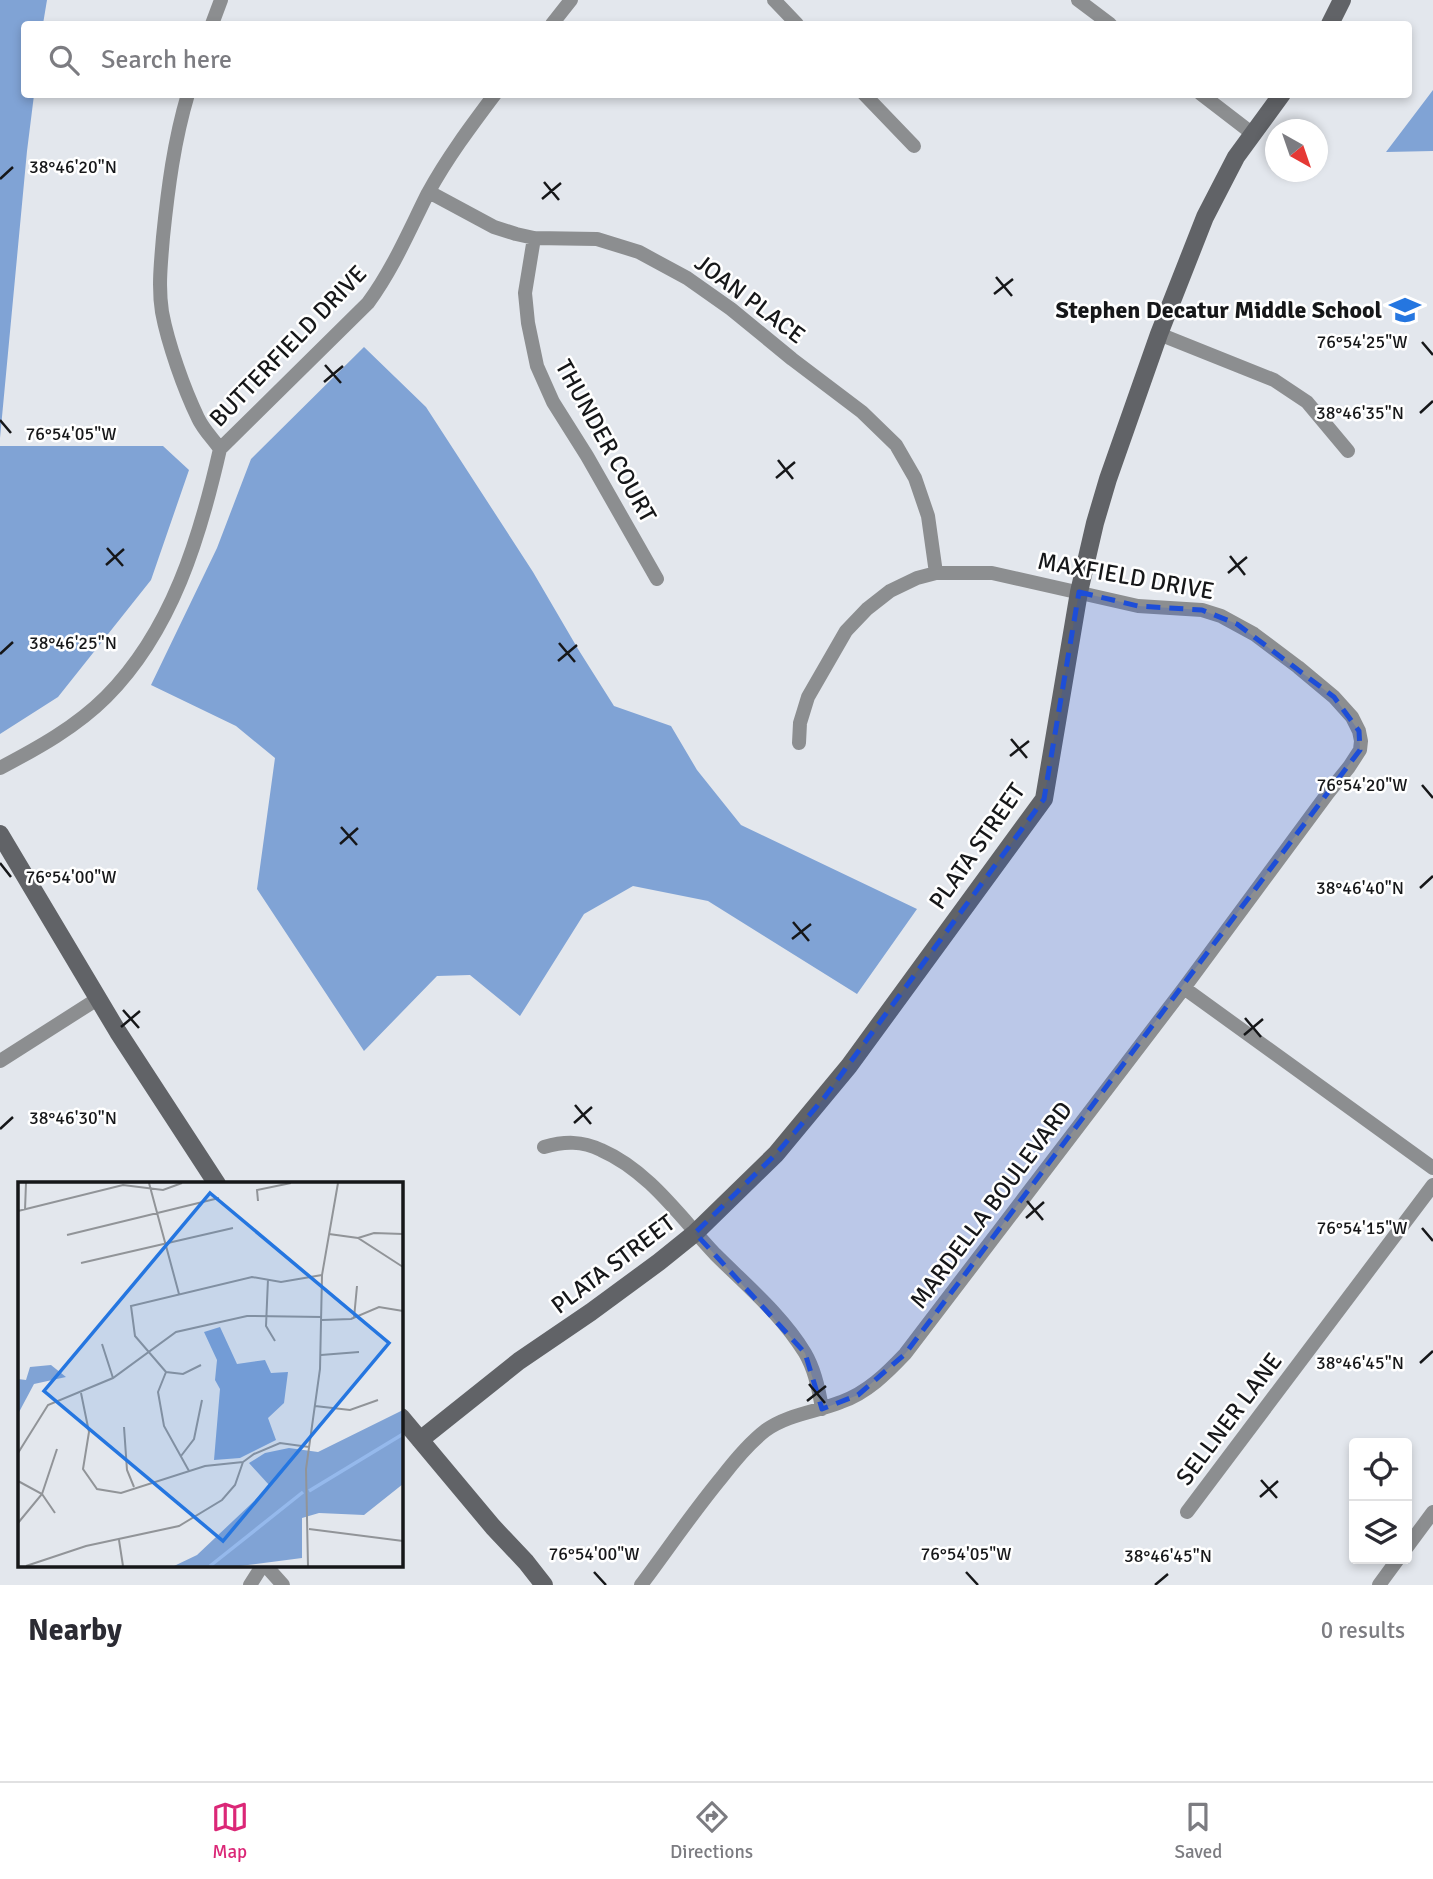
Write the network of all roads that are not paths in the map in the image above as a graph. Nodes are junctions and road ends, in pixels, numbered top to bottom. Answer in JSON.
{"nodes":[{"id":1,"x":221,"y":0,"type":"edge"},
{"id":2,"x":571,"y":0,"type":"edge"},
{"id":3,"x":774,"y":0,"type":"edge"},
{"id":4,"x":1078,"y":0,"type":"edge"},
{"id":5,"x":1342,"y":0,"type":"edge"},
{"id":6,"x":213,"y":21,"type":"edge"},
{"id":7,"x":554,"y":21,"type":"edge"},
{"id":8,"x":794,"y":21,"type":"edge"},
{"id":9,"x":1106,"y":21,"type":"edge"},
{"id":10,"x":1332,"y":21,"type":"edge"},
{"id":11,"x":187,"y":98,"type":"edge"},
{"id":12,"x":492,"y":98,"type":"edge"},
{"id":13,"x":868,"y":98,"type":"edge"},
{"id":14,"x":1206,"y":98,"type":"edge"},
{"id":15,"x":1279,"y":98,"type":"edge"},
{"id":16,"x":1253,"y":134,"type":"junction"},
{"id":17,"x":914,"y":146,"type":"dead end"},
{"id":18,"x":429,"y":191,"type":"junction"},
{"id":19,"x":534,"y":238,"type":"junction"},
{"id":20,"x":1159,"y":334,"type":"junction"},
{"id":21,"x":220,"y":449,"type":"junction"},
{"id":22,"x":1348,"y":451,"type":"dead end"},
{"id":23,"x":936,"y":573,"type":"junction"},
{"id":24,"x":657,"y":579,"type":"dead end"},
{"id":25,"x":1079,"y":592,"type":"junction"},
{"id":26,"x":799,"y":743,"type":"dead end"},
{"id":27,"x":0,"y":768,"type":"edge"},
{"id":28,"x":1328,"y":793,"type":"joint"},
{"id":29,"x":0,"y":834,"type":"edge"},
{"id":30,"x":1184,"y":988,"type":"junction"},
{"id":31,"x":99,"y":998,"type":"junction"},
{"id":32,"x":0,"y":1062,"type":"edge"},
{"id":33,"x":544,"y":1147,"type":"dead end"},
{"id":34,"x":1433,"y":1168,"type":"edge"},
{"id":35,"x":216,"y":1182,"type":"edge"},
{"id":36,"x":1433,"y":1185,"type":"edge"},
{"id":37,"x":695,"y":1233,"type":"junction"},
{"id":38,"x":822,"y":1409,"type":"junction"},
{"id":39,"x":408,"y":1430,"type":"edge"},
{"id":40,"x":1187,"y":1512,"type":"dead end"},
{"id":41,"x":1433,"y":1512,"type":"edge"},
{"id":42,"x":1412,"y":1540,"type":"edge"},
{"id":43,"x":1394,"y":1564,"type":"edge"},
{"id":44,"x":263,"y":1568,"type":"edge"},
{"id":45,"x":266,"y":1568,"type":"edge"},
{"id":46,"x":250,"y":1585,"type":"edge"},
{"id":47,"x":283,"y":1585,"type":"edge"},
{"id":48,"x":544,"y":1585,"type":"edge"},
{"id":49,"x":642,"y":1585,"type":"edge"},
{"id":50,"x":1379,"y":1585,"type":"edge"}],
"edges":[{"from":1,"to":6,"type":"street"},
{"from":2,"to":7,"type":"street"},
{"from":3,"to":8,"type":"street"},
{"from":4,"to":9,"type":"street"},
{"from":5,"to":10,"type":"street"},
{"from":11,"to":21,"type":"street"},
{"from":12,"to":18,"type":"street","name":"BUTTERFIELD DRIVE"},
{"from":13,"to":17,"type":"street"},
{"from":14,"to":16,"type":"street"},
{"from":15,"to":16,"type":"street","name":"PLATA STREET"},
{"from":16,"to":20,"type":"street","name":"PLATA STREET"},
{"from":18,"to":19,"type":"street","name":"JOAN PLACE"},
{"from":18,"to":21,"type":"street","name":"BUTTERFIELD DRIVE"},
{"from":19,"to":23,"type":"street","name":"JOAN PLACE"},
{"from":19,"to":24,"type":"street","name":"THUNDER COURT"},
{"from":20,"to":22,"type":"street"},
{"from":20,"to":25,"type":"street","name":"PLATA STREET"},
{"from":21,"to":27,"type":"street"},
{"from":23,"to":25,"type":"street","name":"MAXFIELD DRIVE"},
{"from":23,"to":26,"type":"street","name":"MAXFIELD DRIVE"},
{"from":25,"to":28,"type":"street","name":"MAXFIELD DRIVE"},
{"from":25,"to":37,"type":"street","name":"PLATA STREET"},
{"from":28,"to":30,"type":"street","name":"MARDELLA BOULEVARD"},
{"from":29,"to":31,"type":"street"},
{"from":30,"to":34,"type":"street"},
{"from":30,"to":38,"type":"street","name":"MARDELLA BOULEVARD"},
{"from":31,"to":32,"type":"street"},
{"from":31,"to":35,"type":"street"},
{"from":33,"to":37,"type":"street"},
{"from":36,"to":40,"type":"street","name":"SELLNER LANE"},
{"from":37,"to":38,"type":"street"},
{"from":37,"to":39,"type":"street","name":"PLATA STREET"},
{"from":38,"to":49,"type":"street","name":"MARDELLA BOULEVARD"},
{"from":39,"to":48,"type":"street"},
{"from":41,"to":42,"type":"street"},
{"from":43,"to":50,"type":"street"},
{"from":44,"to":46,"type":"street"},
{"from":45,"to":47,"type":"street"}]}
